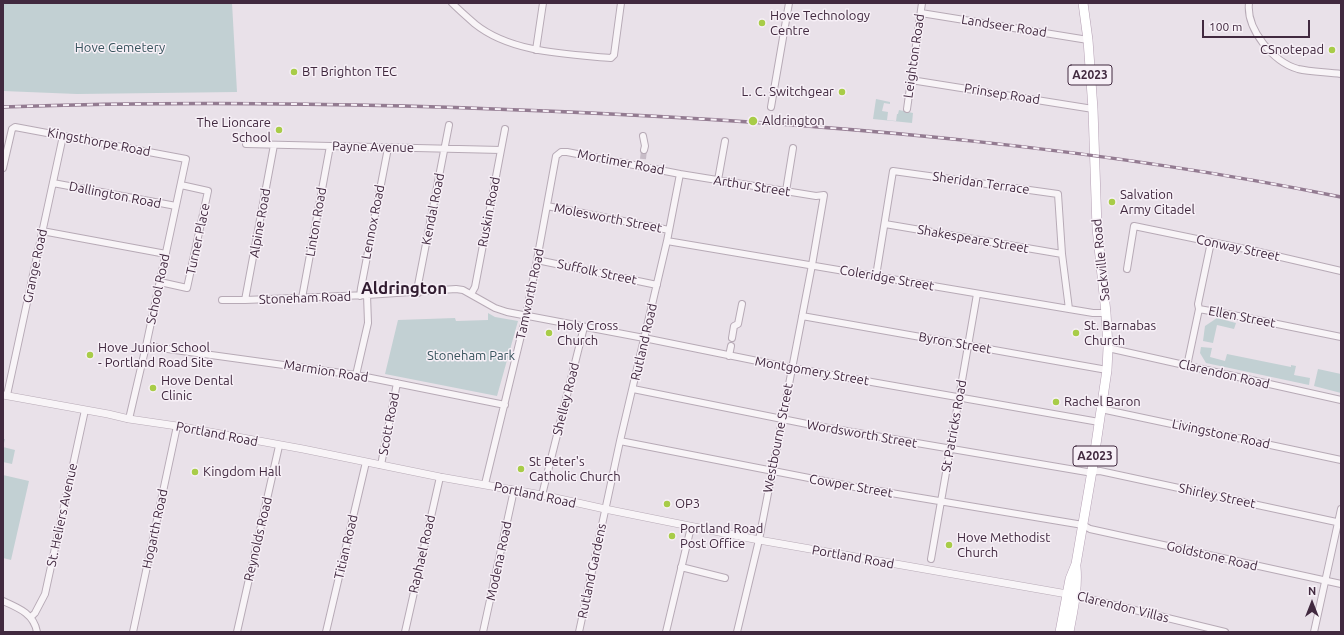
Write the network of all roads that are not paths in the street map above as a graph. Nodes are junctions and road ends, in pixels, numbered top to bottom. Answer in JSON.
{"nodes":[{"id":1,"x":452,"y":3,"type":"edge"},
{"id":2,"x":543,"y":3,"type":"edge"},
{"id":3,"x":621,"y":3,"type":"edge"},
{"id":4,"x":789,"y":3,"type":"edge"},
{"id":5,"x":922,"y":3,"type":"edge"},
{"id":6,"x":1083,"y":3,"type":"edge"},
{"id":7,"x":1249,"y":3,"type":"edge"},
{"id":8,"x":921,"y":13,"type":"junction"},
{"id":9,"x":1088,"y":40,"type":"junction"},
{"id":10,"x":536,"y":50,"type":"junction"},
{"id":11,"x":1341,"y":74,"type":"edge"},
{"id":12,"x":911,"y":80,"type":"junction"},
{"id":13,"x":771,"y":106,"type":"dead end"},
{"id":14,"x":1093,"y":109,"type":"junction"},
{"id":15,"x":907,"y":110,"type":"dead end"},
{"id":16,"x":449,"y":125,"type":"dead end"},
{"id":17,"x":505,"y":129,"type":"dead end"},
{"id":18,"x":63,"y":136,"type":"junction"},
{"id":19,"x":643,"y":136,"type":"dead end"},
{"id":20,"x":724,"y":141,"type":"dead end"},
{"id":21,"x":246,"y":144,"type":"dead end"},
{"id":22,"x":274,"y":145,"type":"junction"},
{"id":23,"x":330,"y":146,"type":"junction"},
{"id":24,"x":388,"y":148,"type":"junction"},
{"id":25,"x":793,"y":148,"type":"dead end"},
{"id":26,"x":444,"y":149,"type":"junction"},
{"id":27,"x":501,"y":150,"type":"junction"},
{"id":28,"x":644,"y":150,"type":"tunnel mouth"},
{"id":29,"x":561,"y":152,"type":"joint"},
{"id":30,"x":186,"y":159,"type":"joint"},
{"id":31,"x":642,"y":159,"type":"tunnel mouth"},
{"id":32,"x":641,"y":166,"type":"junction"},
{"id":33,"x":3,"y":168,"type":"edge"},
{"id":34,"x":680,"y":174,"type":"junction"},
{"id":35,"x":718,"y":180,"type":"junction"},
{"id":36,"x":53,"y":183,"type":"junction"},
{"id":37,"x":181,"y":185,"type":"junction"},
{"id":38,"x":786,"y":191,"type":"junction"},
{"id":39,"x":824,"y":195,"type":"joint"},
{"id":40,"x":176,"y":206,"type":"junction"},
{"id":41,"x":547,"y":206,"type":"junction"},
{"id":42,"x":884,"y":224,"type":"junction"},
{"id":43,"x":669,"y":230,"type":"junction"},
{"id":44,"x":42,"y":231,"type":"junction"},
{"id":45,"x":667,"y":241,"type":"junction"},
{"id":46,"x":1211,"y":242,"type":"junction"},
{"id":47,"x":166,"y":254,"type":"junction"},
{"id":48,"x":1062,"y":254,"type":"junction"},
{"id":49,"x":537,"y":260,"type":"junction"},
{"id":50,"x":812,"y":265,"type":"junction"},
{"id":51,"x":1127,"y":269,"type":"dead end"},
{"id":52,"x":1341,"y":271,"type":"edge"},
{"id":53,"x":876,"y":276,"type":"junction"},
{"id":54,"x":160,"y":282,"type":"junction"},
{"id":55,"x":657,"y":284,"type":"junction"},
{"id":56,"x":418,"y":293,"type":"junction"},
{"id":57,"x":471,"y":294,"type":"junction"},
{"id":58,"x":977,"y":294,"type":"junction"},
{"id":59,"x":367,"y":295,"type":"junction"},
{"id":60,"x":360,"y":296,"type":"junction"},
{"id":61,"x":302,"y":298,"type":"junction"},
{"id":62,"x":222,"y":300,"type":"dead end"},
{"id":63,"x":245,"y":300,"type":"junction"},
{"id":64,"x":742,"y":304,"type":"dead end"},
{"id":65,"x":1069,"y":309,"type":"junction"},
{"id":66,"x":1199,"y":309,"type":"junction"},
{"id":67,"x":1106,"y":313,"type":"junction"},
{"id":68,"x":526,"y":315,"type":"junction"},
{"id":69,"x":802,"y":316,"type":"junction"},
{"id":70,"x":584,"y":327,"type":"junction"},
{"id":71,"x":1341,"y":337,"type":"edge"},
{"id":72,"x":644,"y":338,"type":"junction"},
{"id":73,"x":732,"y":338,"type":"dead end"},
{"id":74,"x":146,"y":346,"type":"junction"},
{"id":75,"x":730,"y":346,"type":"dead end"},
{"id":76,"x":968,"y":346,"type":"junction"},
{"id":77,"x":1108,"y":348,"type":"junction"},
{"id":78,"x":729,"y":356,"type":"junction"},
{"id":79,"x":1187,"y":366,"type":"junction"},
{"id":80,"x":792,"y":368,"type":"junction"},
{"id":81,"x":1107,"y":370,"type":"junction"},
{"id":82,"x":356,"y":375,"type":"junction"},
{"id":83,"x":397,"y":383,"type":"junction"},
{"id":84,"x":633,"y":390,"type":"junction"},
{"id":85,"x":5,"y":395,"type":"edge"},
{"id":86,"x":959,"y":397,"type":"junction"},
{"id":87,"x":1341,"y":400,"type":"edge"},
{"id":88,"x":505,"y":405,"type":"junction"},
{"id":89,"x":1101,"y":409,"type":"junction"},
{"id":90,"x":85,"y":410,"type":"junction"},
{"id":91,"x":129,"y":419,"type":"junction"},
{"id":92,"x":782,"y":419,"type":"junction"},
{"id":93,"x":1099,"y":422,"type":"junction"},
{"id":94,"x":177,"y":426,"type":"junction"},
{"id":95,"x":620,"y":441,"type":"junction"},
{"id":96,"x":279,"y":446,"type":"junction"},
{"id":97,"x":951,"y":449,"type":"junction"},
{"id":98,"x":1341,"y":460,"type":"edge"},
{"id":99,"x":366,"y":462,"type":"junction"},
{"id":100,"x":381,"y":465,"type":"junction"},
{"id":101,"x":772,"y":471,"type":"junction"},
{"id":102,"x":1092,"y":471,"type":"junction"},
{"id":103,"x":440,"y":477,"type":"junction"},
{"id":104,"x":485,"y":484,"type":"junction"},
{"id":105,"x":514,"y":490,"type":"junction"},
{"id":106,"x":542,"y":495,"type":"junction"},
{"id":107,"x":942,"y":501,"type":"junction"},
{"id":108,"x":605,"y":509,"type":"junction"},
{"id":109,"x":1341,"y":509,"type":"edge"},
{"id":110,"x":1340,"y":522,"type":"edge"},
{"id":111,"x":1083,"y":525,"type":"junction"},
{"id":112,"x":690,"y":527,"type":"junction"},
{"id":113,"x":759,"y":540,"type":"junction"},
{"id":114,"x":931,"y":559,"type":"dead end"},
{"id":115,"x":681,"y":567,"type":"junction"},
{"id":116,"x":725,"y":578,"type":"dead end"},
{"id":117,"x":1324,"y":581,"type":"junction"},
{"id":118,"x":1341,"y":584,"type":"edge"},
{"id":119,"x":1072,"y":594,"type":"junction"},
{"id":120,"x":3,"y":601,"type":"edge"},
{"id":121,"x":31,"y":617,"type":"junction"},
{"id":122,"x":37,"y":632,"type":"edge"},
{"id":123,"x":133,"y":632,"type":"edge"},
{"id":124,"x":237,"y":632,"type":"edge"},
{"id":125,"x":326,"y":632,"type":"edge"},
{"id":126,"x":405,"y":632,"type":"edge"},
{"id":127,"x":483,"y":632,"type":"edge"},
{"id":128,"x":578,"y":632,"type":"edge"},
{"id":129,"x":666,"y":632,"type":"edge"},
{"id":130,"x":737,"y":632,"type":"edge"},
{"id":131,"x":1060,"y":632,"type":"edge"},
{"id":132,"x":1068,"y":632,"type":"edge"},
{"id":133,"x":1225,"y":632,"type":"edge"},
{"id":134,"x":1314,"y":632,"type":"edge"}],
"edges":[{"from":1,"to":10,"type":"street"},
{"from":2,"to":10,"type":"street"},
{"from":3,"to":10,"type":"street"},
{"from":4,"to":13,"type":"street"},
{"from":5,"to":8,"type":"street","name":"Leighton Road"},
{"from":6,"to":9,"type":"main road","name":"Sackville Road","number":"A2023"},
{"from":7,"to":11,"type":"street"},
{"from":8,"to":9,"type":"street","name":"Landseer Road"},
{"from":8,"to":12,"type":"street","name":"Leighton Road"},
{"from":9,"to":14,"type":"main road","name":"Sackville Road","number":"A2023"},
{"from":12,"to":14,"type":"street","name":"Prinsep Road"},
{"from":12,"to":15,"type":"street","name":"Leighton Road"},
{"from":14,"to":67,"type":"main road","name":"Sackville Road","number":"A2023"},
{"from":16,"to":26,"type":"street","name":"Kendal Road"},
{"from":17,"to":27,"type":"street","name":"Ruskin Road"},
{"from":18,"to":30,"type":"street","name":"Kingsthorpe Road"},
{"from":18,"to":33,"type":"street","name":"Kingsthorpe Road"},
{"from":18,"to":36,"type":"street","name":"Grange Road"},
{"from":19,"to":28,"type":"street"},
{"from":20,"to":35,"type":"street"},
{"from":21,"to":22,"type":"street","name":"Payne Avenue"},
{"from":22,"to":23,"type":"street","name":"Payne Avenue"},
{"from":22,"to":63,"type":"street","name":"Alpine Road"},
{"from":23,"to":24,"type":"street","name":"Payne Avenue"},
{"from":23,"to":61,"type":"street","name":"Linton Road"},
{"from":24,"to":26,"type":"street","name":"Payne Avenue"},
{"from":24,"to":60,"type":"street","name":"Lennox Road"},
{"from":25,"to":38,"type":"street"},
{"from":26,"to":27,"type":"street","name":"Payne Avenue"},
{"from":26,"to":56,"type":"street","name":"Kendal Road"},
{"from":27,"to":57,"type":"street","name":"Ruskin Road"},
{"from":29,"to":32,"type":"street","name":"Mortimer Road"},
{"from":29,"to":41,"type":"street","name":"Tamworth Road"},
{"from":30,"to":37,"type":"street","name":"School Road"},
{"from":31,"to":32,"type":"street"},
{"from":32,"to":34,"type":"street","name":"Mortimer Road"},
{"from":34,"to":35,"type":"street","name":"Arthur Street"},
{"from":34,"to":43,"type":"street","name":"Rutland Road"},
{"from":35,"to":38,"type":"street","name":"Arthur Street"},
{"from":36,"to":40,"type":"street","name":"Dallington Road"},
{"from":36,"to":44,"type":"street","name":"Grange Road"},
{"from":37,"to":40,"type":"street","name":"School Road"},
{"from":37,"to":54,"type":"street","name":"Turner Place"},
{"from":38,"to":39,"type":"street","name":"Arthur Street"},
{"from":39,"to":50,"type":"street","name":"Westbourne Street"},
{"from":40,"to":47,"type":"street","name":"School Road"},
{"from":41,"to":43,"type":"street","name":"Molesworth Street"},
{"from":41,"to":49,"type":"street","name":"Tamworth Road"},
{"from":42,"to":48,"type":"street","name":"Shakespeare Street"},
{"from":42,"to":48,"type":"street","name":"Sheridan Terrace"},
{"from":42,"to":53,"type":"street","name":"Sheridan Terrace"},
{"from":43,"to":45,"type":"street","name":"Rutland Road"},
{"from":44,"to":47,"type":"street"},
{"from":44,"to":85,"type":"street","name":"Grange Road"},
{"from":45,"to":50,"type":"street","name":"Coleridge Street"},
{"from":45,"to":55,"type":"street","name":"Rutland Road"},
{"from":46,"to":51,"type":"street","name":"Conway Street"},
{"from":46,"to":52,"type":"street","name":"Conway Street"},
{"from":46,"to":66,"type":"street"},
{"from":47,"to":54,"type":"street","name":"School Road"},
{"from":48,"to":65,"type":"street","name":"Sheridan Terrace"},
{"from":49,"to":55,"type":"street","name":"Suffolk Street"},
{"from":49,"to":68,"type":"street","name":"Tamworth Road"},
{"from":50,"to":53,"type":"street","name":"Coleridge Street"},
{"from":50,"to":69,"type":"street","name":"Westbourne Street"},
{"from":53,"to":58,"type":"street","name":"Coleridge Street"},
{"from":54,"to":74,"type":"street","name":"School Road"},
{"from":55,"to":72,"type":"street","name":"Rutland Road"},
{"from":56,"to":57,"type":"street","name":"Stoneham Road"},
{"from":56,"to":59,"type":"street","name":"Stoneham Road"},
{"from":57,"to":68,"type":"street","name":"Stoneham Road"},
{"from":58,"to":65,"type":"street","name":"Coleridge Street"},
{"from":58,"to":76,"type":"street","name":"St Patricks Road"},
{"from":59,"to":60,"type":"street","name":"Stoneham Road"},
{"from":59,"to":82,"type":"street"},
{"from":60,"to":61,"type":"street","name":"Stoneham Road"},
{"from":61,"to":63,"type":"street","name":"Stoneham Road"},
{"from":62,"to":63,"type":"street","name":"Stoneham Road"},
{"from":64,"to":73,"type":"street"},
{"from":65,"to":67,"type":"street","name":"Coleridge Street"},
{"from":66,"to":71,"type":"street","name":"Ellen Street"},
{"from":66,"to":79,"type":"street","name":"Ellen Street"},
{"from":67,"to":77,"type":"main road","name":"Sackville Road","number":"A2023"},
{"from":68,"to":70,"type":"street","name":"Montgomery Street"},
{"from":68,"to":88,"type":"street","name":"Tamworth Road"},
{"from":69,"to":76,"type":"street","name":"Byron Street"},
{"from":69,"to":80,"type":"street","name":"Westbourne Street"},
{"from":70,"to":72,"type":"street","name":"Montgomery Street"},
{"from":70,"to":106,"type":"street","name":"Shelley Road"},
{"from":72,"to":78,"type":"street","name":"Montgomery Street"},
{"from":72,"to":84,"type":"street","name":"Rutland Road"},
{"from":74,"to":82,"type":"street","name":"Marmion Road"},
{"from":74,"to":91,"type":"street","name":"School Road"},
{"from":75,"to":78,"type":"street"},
{"from":76,"to":81,"type":"street","name":"Byron Street"},
{"from":76,"to":86,"type":"street","name":"St Patricks Road"},
{"from":77,"to":79,"type":"street","name":"Clarendon Road"},
{"from":77,"to":81,"type":"main road","name":"Sackville Road","number":"A2023"},
{"from":78,"to":80,"type":"street","name":"Montgomery Street"},
{"from":79,"to":87,"type":"street","name":"Clarendon Road"},
{"from":80,"to":86,"type":"street","name":"Montgomery Street"},
{"from":80,"to":92,"type":"street","name":"Westbourne Street"},
{"from":81,"to":89,"type":"main road","name":"Sackville Road","number":"A2023"},
{"from":82,"to":83,"type":"street","name":"Marmion Road"},
{"from":83,"to":88,"type":"street","name":"Marmion Road"},
{"from":83,"to":100,"type":"street","name":"Scott Road"},
{"from":84,"to":92,"type":"street","name":"Wordsworth Street"},
{"from":84,"to":95,"type":"street","name":"Rutland Road"},
{"from":85,"to":90,"type":"street","name":"Portland Road"},
{"from":86,"to":93,"type":"street","name":"Montgomery Street"},
{"from":86,"to":97,"type":"street","name":"St Patricks Road"},
{"from":88,"to":104,"type":"street","name":"Tamworth Road"},
{"from":89,"to":93,"type":"main road","name":"Sackville Road","number":"A2023"},
{"from":89,"to":98,"type":"street","name":"Livingstone Road"},
{"from":90,"to":91,"type":"street","name":"Portland Road"},
{"from":90,"to":121,"type":"street","name":"St. Heliers Avenue"},
{"from":91,"to":94,"type":"street","name":"Portland Road"},
{"from":92,"to":97,"type":"street","name":"Wordsworth Street"},
{"from":92,"to":101,"type":"street","name":"Westbourne Street"},
{"from":93,"to":102,"type":"main road","name":"Sackville Road","number":"A2023"},
{"from":94,"to":96,"type":"street","name":"Portland Road"},
{"from":94,"to":123,"type":"street","name":"Hogarth Road"},
{"from":95,"to":101,"type":"street","name":"Cowper Street"},
{"from":95,"to":108,"type":"street","name":"Rutland Road"},
{"from":96,"to":99,"type":"street","name":"Portland Road"},
{"from":96,"to":124,"type":"street","name":"Reynolds Road"},
{"from":97,"to":102,"type":"street","name":"Wordsworth Street"},
{"from":97,"to":107,"type":"street","name":"St Patricks Road"},
{"from":99,"to":100,"type":"street","name":"Portland Road"},
{"from":99,"to":125,"type":"street","name":"Titian Road"},
{"from":100,"to":103,"type":"street","name":"Portland Road"},
{"from":101,"to":107,"type":"street","name":"Cowper Street"},
{"from":101,"to":113,"type":"street","name":"Westbourne Street"},
{"from":102,"to":110,"type":"street","name":"Shirley Street"},
{"from":102,"to":111,"type":"main road","name":"Sackville Road","number":"A2023"},
{"from":103,"to":104,"type":"street","name":"Portland Road"},
{"from":103,"to":126,"type":"street","name":"Raphael Road"},
{"from":104,"to":105,"type":"street","name":"Portland Road"},
{"from":105,"to":106,"type":"street","name":"Portland Road"},
{"from":105,"to":127,"type":"street","name":"Modena Road"},
{"from":106,"to":108,"type":"street","name":"Portland Road"},
{"from":107,"to":111,"type":"street","name":"Cowper Street"},
{"from":107,"to":114,"type":"street","name":"St Patricks Road"},
{"from":108,"to":112,"type":"street","name":"Portland Road"},
{"from":108,"to":128,"type":"street","name":"Rutland Gardens"},
{"from":109,"to":110,"type":"street"},
{"from":110,"to":117,"type":"street"},
{"from":111,"to":117,"type":"street","name":"Goldstone Road"},
{"from":111,"to":119,"type":"main road","name":"Sackville Road","number":"A2023"},
{"from":112,"to":113,"type":"street","name":"Portland Road"},
{"from":112,"to":115,"type":"street"},
{"from":113,"to":119,"type":"street","name":"Portland Road"},
{"from":113,"to":130,"type":"street","name":"Westbourne Street"},
{"from":115,"to":116,"type":"street"},
{"from":115,"to":129,"type":"street"},
{"from":117,"to":118,"type":"street","name":"Goldstone Road"},
{"from":117,"to":134,"type":"street"},
{"from":119,"to":131,"type":"main road","name":"Sackville Road","number":"A2023"},
{"from":119,"to":132,"type":"main road","name":"Sackville Road","number":"A2023"},
{"from":119,"to":133,"type":"street","name":"Clarendon Villas"},
{"from":120,"to":121,"type":"street"},
{"from":121,"to":122,"type":"street"}]}
